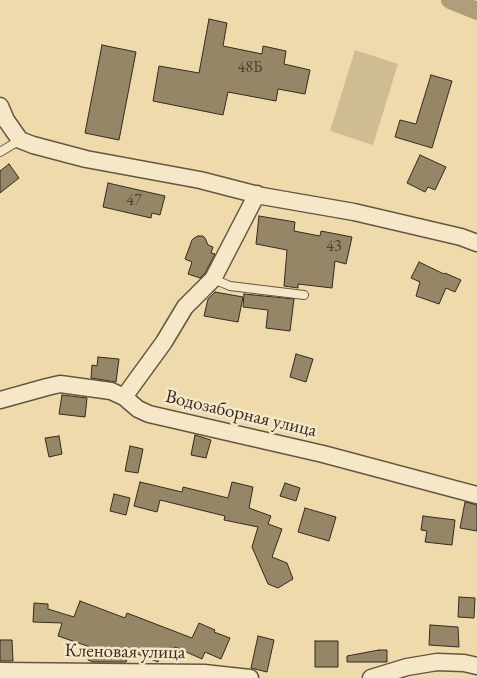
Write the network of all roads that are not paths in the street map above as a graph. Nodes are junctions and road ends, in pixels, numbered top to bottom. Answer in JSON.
{"nodes":[{"id":1,"x":0,"y":106,"type":"edge"},
{"id":2,"x":20,"y":140,"type":"junction"},
{"id":3,"x":0,"y":152,"type":"edge"},
{"id":4,"x":256,"y":194,"type":"junction"},
{"id":5,"x":477,"y":243,"type":"edge"},
{"id":6,"x":213,"y":279,"type":"junction"},
{"id":7,"x":304,"y":295,"type":"dead end"},
{"id":8,"x":124,"y":397,"type":"junction"},
{"id":9,"x":0,"y":400,"type":"edge"},
{"id":10,"x":477,"y":496,"type":"edge"},
{"id":11,"x":477,"y":666,"type":"edge"},
{"id":12,"x":0,"y":671,"type":"edge"},
{"id":13,"x":250,"y":678,"type":"edge"},
{"id":14,"x":371,"y":678,"type":"edge"}],
"edges":[{"from":1,"to":2,"type":"street"},
{"from":2,"to":3,"type":"lane"},
{"from":2,"to":4,"type":"street"},
{"from":4,"to":5,"type":"street"},
{"from":4,"to":6,"type":"street"},
{"from":6,"to":7,"type":"lane"},
{"from":6,"to":8,"type":"street"},
{"from":8,"to":9,"type":"street","name":"Водозаборная улица"},
{"from":8,"to":10,"type":"street","name":"Водозаборная улица"},
{"from":11,"to":14,"type":"street"},
{"from":12,"to":13,"type":"street","name":"Кленовая улица"}]}
